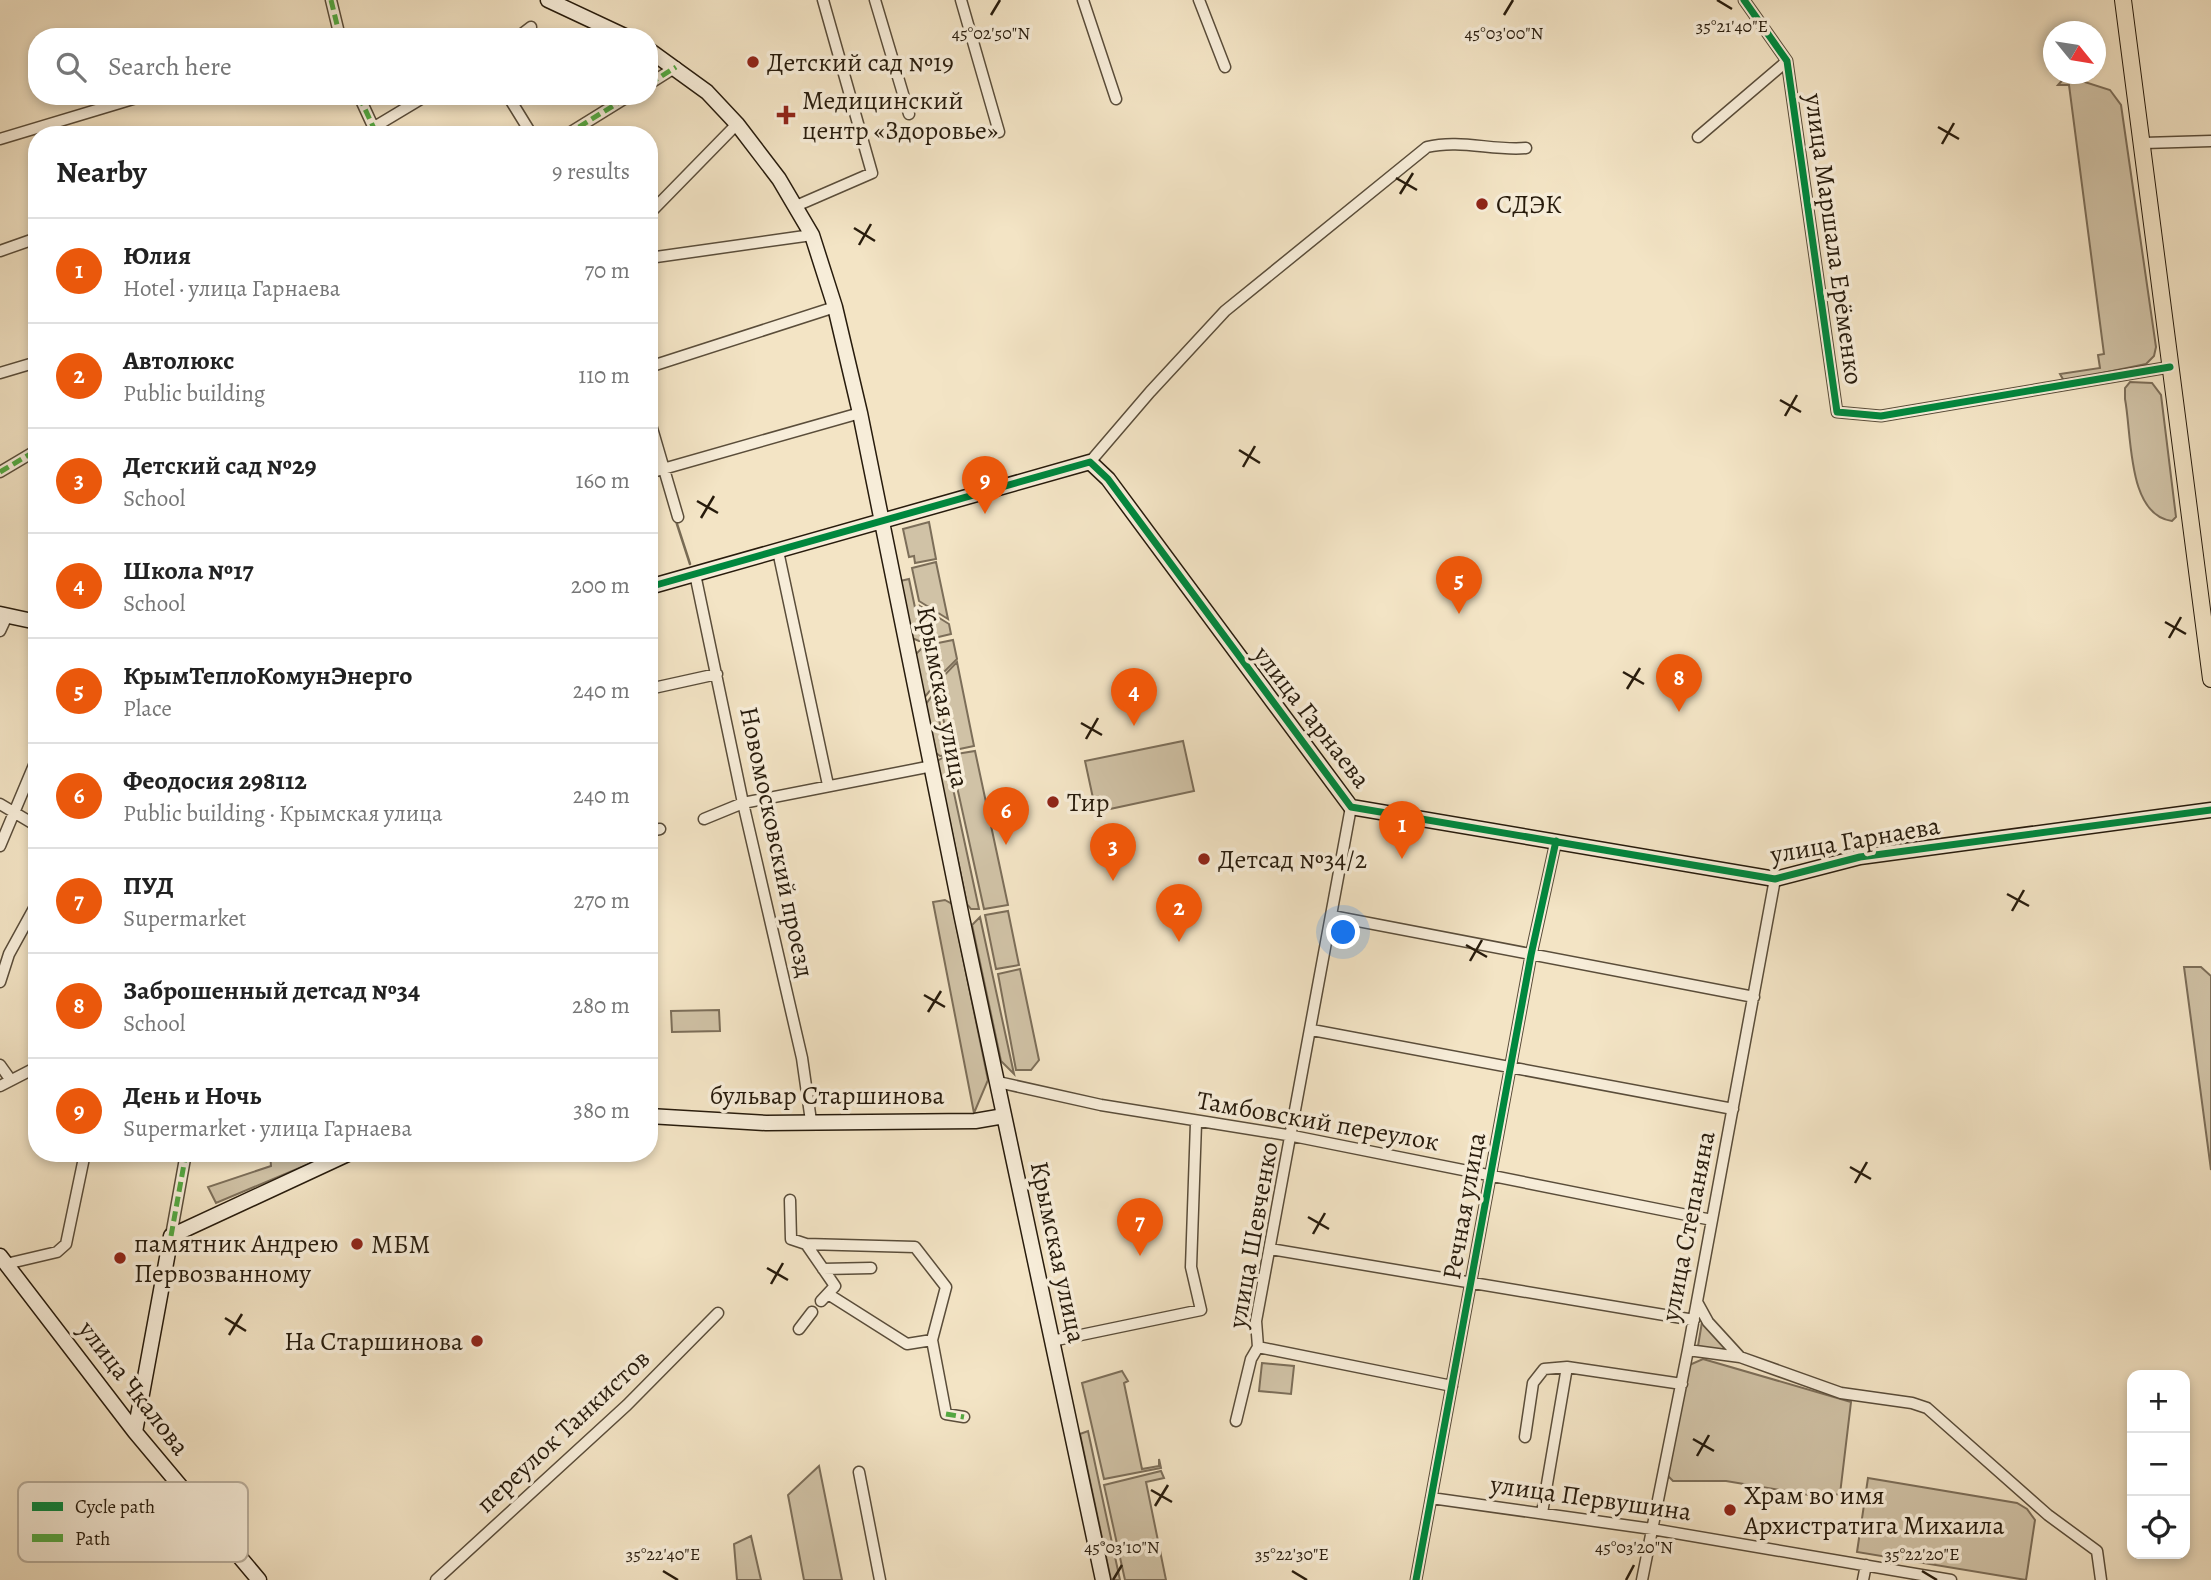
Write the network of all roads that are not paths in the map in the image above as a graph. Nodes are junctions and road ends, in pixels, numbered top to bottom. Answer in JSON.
{"nodes":[{"id":1,"x":331,"y":0,"type":"edge"},
{"id":2,"x":548,"y":0,"type":"edge"},
{"id":3,"x":822,"y":0,"type":"edge"},
{"id":4,"x":875,"y":0,"type":"edge"},
{"id":5,"x":961,"y":0,"type":"edge"},
{"id":6,"x":1083,"y":0,"type":"edge"},
{"id":7,"x":1199,"y":0,"type":"edge"},
{"id":8,"x":1744,"y":0,"type":"edge"},
{"id":9,"x":2123,"y":0,"type":"edge"},
{"id":10,"x":336,"y":28,"type":"edge"},
{"id":11,"x":608,"y":28,"type":"edge"},
{"id":12,"x":658,"y":56,"type":"edge"},
{"id":13,"x":1787,"y":61,"type":"junction"},
{"id":14,"x":1225,"y":66,"type":"dead end"},
{"id":15,"x":676,"y":67,"type":"junction"},
{"id":16,"x":658,"y":78,"type":"edge"},
{"id":17,"x":1116,"y":99,"type":"dead end"},
{"id":18,"x":113,"y":105,"type":"edge"},
{"id":19,"x":363,"y":105,"type":"edge"},
{"id":20,"x":413,"y":105,"type":"edge"},
{"id":21,"x":514,"y":105,"type":"edge"},
{"id":22,"x":614,"y":105,"type":"edge"},
{"id":23,"x":909,"y":114,"type":"dead end"},
{"id":24,"x":737,"y":124,"type":"junction"},
{"id":25,"x":43,"y":126,"type":"edge"},
{"id":26,"x":372,"y":126,"type":"edge"},
{"id":27,"x":383,"y":126,"type":"edge"},
{"id":28,"x":526,"y":126,"type":"edge"},
{"id":29,"x":581,"y":126,"type":"edge"},
{"id":30,"x":28,"y":131,"type":"edge"},
{"id":31,"x":999,"y":132,"type":"dead end"},
{"id":32,"x":1698,"y":137,"type":"dead end"},
{"id":33,"x":0,"y":139,"type":"edge"},
{"id":34,"x":2211,"y":141,"type":"edge"},
{"id":35,"x":2144,"y":143,"type":"junction"},
{"id":36,"x":1526,"y":148,"type":"dead end"},
{"id":37,"x":658,"y":205,"type":"edge"},
{"id":38,"x":796,"y":206,"type":"junction"},
{"id":39,"x":812,"y":235,"type":"junction"},
{"id":40,"x":28,"y":241,"type":"edge"},
{"id":41,"x":0,"y":251,"type":"edge"},
{"id":42,"x":658,"y":257,"type":"edge"},
{"id":43,"x":835,"y":307,"type":"junction"},
{"id":44,"x":658,"y":364,"type":"edge"},
{"id":45,"x":28,"y":365,"type":"edge"},
{"id":46,"x":2170,"y":367,"type":"junction"},
{"id":47,"x":0,"y":373,"type":"edge"},
{"id":48,"x":860,"y":413,"type":"junction"},
{"id":49,"x":658,"y":446,"type":"edge"},
{"id":50,"x":28,"y":455,"type":"edge"},
{"id":51,"x":1090,"y":462,"type":"junction"},
{"id":52,"x":666,"y":470,"type":"junction"},
{"id":53,"x":658,"y":471,"type":"edge"},
{"id":54,"x":0,"y":472,"type":"edge"},
{"id":55,"x":678,"y":517,"type":"dead end"},
{"id":56,"x":883,"y":522,"type":"junction"},
{"id":57,"x":778,"y":551,"type":"junction"},
{"id":58,"x":695,"y":574,"type":"junction"},
{"id":59,"x":658,"y":584,"type":"edge"},
{"id":60,"x":4,"y":615,"type":"edge"},
{"id":61,"x":28,"y":620,"type":"edge"},
{"id":62,"x":0,"y":631,"type":"edge"},
{"id":63,"x":717,"y":674,"type":"junction"},
{"id":64,"x":2211,"y":679,"type":"edge"},
{"id":65,"x":658,"y":687,"type":"edge"},
{"id":66,"x":932,"y":766,"type":"junction"},
{"id":67,"x":28,"y":780,"type":"edge"},
{"id":68,"x":828,"y":785,"type":"junction"},
{"id":69,"x":743,"y":803,"type":"junction"},
{"id":70,"x":0,"y":804,"type":"edge"},
{"id":71,"x":1351,"y":807,"type":"junction"},
{"id":72,"x":2211,"y":810,"type":"edge"},
{"id":73,"x":14,"y":813,"type":"junction"},
{"id":74,"x":704,"y":819,"type":"dead end"},
{"id":75,"x":28,"y":821,"type":"edge"},
{"id":76,"x":1556,"y":841,"type":"junction"},
{"id":77,"x":0,"y":846,"type":"edge"},
{"id":78,"x":1775,"y":879,"type":"junction"},
{"id":79,"x":1332,"y":916,"type":"junction"},
{"id":80,"x":28,"y":919,"type":"edge"},
{"id":81,"x":1531,"y":955,"type":"junction"},
{"id":82,"x":0,"y":982,"type":"edge"},
{"id":83,"x":1754,"y":997,"type":"junction"},
{"id":84,"x":1312,"y":1030,"type":"junction"},
{"id":85,"x":0,"y":1065,"type":"edge"},
{"id":86,"x":1510,"y":1069,"type":"junction"},
{"id":87,"x":28,"y":1071,"type":"edge"},
{"id":88,"x":10,"y":1079,"type":"junction"},
{"id":89,"x":998,"y":1082,"type":"junction"},
{"id":90,"x":0,"y":1086,"type":"edge"},
{"id":91,"x":1733,"y":1110,"type":"junction"},
{"id":92,"x":1004,"y":1116,"type":"junction"},
{"id":93,"x":658,"y":1117,"type":"edge"},
{"id":94,"x":811,"y":1121,"type":"junction"},
{"id":95,"x":1196,"y":1123,"type":"junction"},
{"id":96,"x":1293,"y":1136,"type":"junction"},
{"id":97,"x":83,"y":1162,"type":"edge"},
{"id":98,"x":184,"y":1162,"type":"edge"},
{"id":99,"x":331,"y":1162,"type":"edge"},
{"id":100,"x":1491,"y":1174,"type":"junction"},
{"id":101,"x":790,"y":1200,"type":"dead end"},
{"id":102,"x":1712,"y":1220,"type":"junction"},
{"id":103,"x":171,"y":1236,"type":"junction"},
{"id":104,"x":806,"y":1244,"type":"junction"},
{"id":105,"x":1270,"y":1250,"type":"junction"},
{"id":106,"x":3,"y":1260,"type":"edge"},
{"id":107,"x":871,"y":1268,"type":"dead end"},
{"id":108,"x":824,"y":1269,"type":"junction"},
{"id":109,"x":1471,"y":1285,"type":"junction"},
{"id":110,"x":1697,"y":1302,"type":"junction"},
{"id":111,"x":718,"y":1312,"type":"dead end"},
{"id":112,"x":811,"y":1312,"type":"dead end"},
{"id":113,"x":1694,"y":1320,"type":"junction"},
{"id":114,"x":799,"y":1329,"type":"dead end"},
{"id":115,"x":932,"y":1340,"type":"junction"},
{"id":116,"x":1052,"y":1341,"type":"junction"},
{"id":117,"x":1258,"y":1347,"type":"junction"},
{"id":118,"x":1688,"y":1350,"type":"junction"},
{"id":119,"x":1740,"y":1357,"type":"junction"},
{"id":120,"x":1567,"y":1367,"type":"junction"},
{"id":121,"x":1682,"y":1384,"type":"junction"},
{"id":122,"x":1452,"y":1386,"type":"junction"},
{"id":123,"x":964,"y":1417,"type":"dead end"},
{"id":124,"x":1236,"y":1421,"type":"dead end"},
{"id":125,"x":135,"y":1432,"type":"junction"},
{"id":126,"x":1525,"y":1437,"type":"dead end"},
{"id":127,"x":859,"y":1472,"type":"dead end"},
{"id":128,"x":177,"y":1482,"type":"edge"},
{"id":129,"x":1431,"y":1498,"type":"junction"},
{"id":130,"x":1542,"y":1513,"type":"junction"},
{"id":131,"x":1652,"y":1529,"type":"junction"},
{"id":132,"x":244,"y":1562,"type":"edge"},
{"id":133,"x":1866,"y":1564,"type":"junction"},
{"id":134,"x":259,"y":1580,"type":"edge"},
{"id":135,"x":436,"y":1580,"type":"edge"},
{"id":136,"x":880,"y":1580,"type":"edge"},
{"id":137,"x":1103,"y":1580,"type":"edge"},
{"id":138,"x":1416,"y":1580,"type":"edge"},
{"id":139,"x":1642,"y":1580,"type":"edge"},
{"id":140,"x":1863,"y":1580,"type":"edge"},
{"id":141,"x":1951,"y":1580,"type":"edge"},
{"id":142,"x":2101,"y":1580,"type":"edge"}],
"edges":[{"from":1,"to":10,"type":"street"},
{"from":2,"to":11,"type":"street"},
{"from":3,"to":38,"type":"street"},
{"from":4,"to":23,"type":"street"},
{"from":5,"to":31,"type":"street"},
{"from":6,"to":17,"type":"street"},
{"from":7,"to":14,"type":"street"},
{"from":8,"to":13,"type":"street","name":"улица Маршала Ерёменко"},
{"from":9,"to":35,"type":"main road"},
{"from":12,"to":15,"type":"street","name":"Крымская улица"},
{"from":13,"to":32,"type":"street"},
{"from":13,"to":46,"type":"street","name":"улица Маршала Ерёменко"},
{"from":15,"to":16,"type":"street"},
{"from":15,"to":24,"type":"street","name":"Крымская улица"},
{"from":18,"to":25,"type":"street"},
{"from":19,"to":26,"type":"street"},
{"from":20,"to":27,"type":"street"},
{"from":21,"to":28,"type":"street"},
{"from":22,"to":29,"type":"street"},
{"from":24,"to":37,"type":"street"},
{"from":24,"to":38,"type":"street","name":"Крымская улица"},
{"from":30,"to":33,"type":"street"},
{"from":34,"to":35,"type":"street"},
{"from":35,"to":46,"type":"main road"},
{"from":36,"to":51,"type":"street"},
{"from":38,"to":39,"type":"street","name":"Крымская улица"},
{"from":39,"to":42,"type":"street"},
{"from":39,"to":43,"type":"street","name":"Крымская улица"},
{"from":40,"to":41,"type":"street"},
{"from":43,"to":44,"type":"street"},
{"from":43,"to":48,"type":"street","name":"Крымская улица"},
{"from":45,"to":47,"type":"street"},
{"from":46,"to":64,"type":"main road"},
{"from":48,"to":52,"type":"street"},
{"from":48,"to":56,"type":"street","name":"Крымская улица"},
{"from":49,"to":52,"type":"street"},
{"from":50,"to":54,"type":"street"},
{"from":51,"to":56,"type":"street"},
{"from":51,"to":71,"type":"street","name":"улица Гарнаева"},
{"from":52,"to":53,"type":"street"},
{"from":52,"to":55,"type":"street"},
{"from":56,"to":57,"type":"street"},
{"from":56,"to":66,"type":"street","name":"Крымская улица"},
{"from":57,"to":58,"type":"street"},
{"from":57,"to":68,"type":"street"},
{"from":58,"to":59,"type":"street"},
{"from":58,"to":63,"type":"street","name":"Новомосковский проезд"},
{"from":60,"to":61,"type":"street"},
{"from":60,"to":62,"type":"street"},
{"from":63,"to":65,"type":"street"},
{"from":63,"to":69,"type":"street","name":"Новомосковский проезд"},
{"from":66,"to":68,"type":"street"},
{"from":66,"to":89,"type":"street","name":"Крымская улица"},
{"from":67,"to":73,"type":"street"},
{"from":68,"to":69,"type":"street"},
{"from":69,"to":74,"type":"street"},
{"from":69,"to":94,"type":"street","name":"Новомосковский проезд"},
{"from":70,"to":73,"type":"street"},
{"from":71,"to":76,"type":"street","name":"улица Гарнаева"},
{"from":71,"to":79,"type":"street","name":"улица Шевченко"},
{"from":72,"to":78,"type":"street","name":"улица Гарнаева"},
{"from":73,"to":75,"type":"street"},
{"from":73,"to":77,"type":"street"},
{"from":76,"to":78,"type":"street","name":"улица Гарнаева"},
{"from":76,"to":81,"type":"street","name":"Речная улица"},
{"from":78,"to":83,"type":"street","name":"улица Степаняна"},
{"from":79,"to":81,"type":"street"},
{"from":79,"to":84,"type":"street","name":"улица Шевченко"},
{"from":80,"to":82,"type":"street"},
{"from":81,"to":83,"type":"street"},
{"from":81,"to":86,"type":"street","name":"Речная улица"},
{"from":83,"to":91,"type":"street","name":"улица Степаняна"},
{"from":84,"to":86,"type":"street"},
{"from":84,"to":96,"type":"street","name":"улица Шевченко"},
{"from":85,"to":88,"type":"street"},
{"from":86,"to":91,"type":"street"},
{"from":86,"to":100,"type":"street","name":"Речная улица"},
{"from":87,"to":88,"type":"street"},
{"from":88,"to":90,"type":"street"},
{"from":89,"to":92,"type":"street","name":"Крымская улица"},
{"from":89,"to":95,"type":"street","name":"Тамбовский переулок"},
{"from":91,"to":102,"type":"street","name":"улица Степаняна"},
{"from":92,"to":94,"type":"street","name":"бульвар Старшинова"},
{"from":92,"to":116,"type":"street","name":"Крымская улица"},
{"from":93,"to":94,"type":"street","name":"бульвар Старшинова"},
{"from":95,"to":96,"type":"street","name":"Тамбовский переулок"},
{"from":95,"to":116,"type":"street"},
{"from":96,"to":100,"type":"street","name":"Тамбовский переулок"},
{"from":96,"to":105,"type":"street","name":"улица Шевченко"},
{"from":97,"to":106,"type":"street"},
{"from":98,"to":103,"type":"street"},
{"from":99,"to":103,"type":"street"},
{"from":100,"to":102,"type":"street","name":"Тамбовский переулок"},
{"from":100,"to":109,"type":"street","name":"Речная улица"},
{"from":101,"to":104,"type":"street"},
{"from":102,"to":110,"type":"street","name":"улица Степаняна"},
{"from":103,"to":125,"type":"street"},
{"from":104,"to":108,"type":"street"},
{"from":104,"to":115,"type":"street"},
{"from":105,"to":109,"type":"street"},
{"from":105,"to":117,"type":"street","name":"улица Шевченко"},
{"from":106,"to":125,"type":"street","name":"улица Чкалова"},
{"from":107,"to":108,"type":"street"},
{"from":108,"to":115,"type":"street"},
{"from":109,"to":113,"type":"street"},
{"from":109,"to":122,"type":"street","name":"Речная улица"},
{"from":110,"to":113,"type":"street","name":"улица Степаняна"},
{"from":110,"to":119,"type":"street"},
{"from":111,"to":135,"type":"street","name":"переулок Танкистов"},
{"from":112,"to":114,"type":"street"},
{"from":113,"to":118,"type":"street","name":"улица Степаняна"},
{"from":115,"to":123,"type":"street"},
{"from":116,"to":137,"type":"street","name":"Крымская улица"},
{"from":117,"to":122,"type":"street"},
{"from":117,"to":124,"type":"street","name":"улица Шевченко"},
{"from":118,"to":119,"type":"street"},
{"from":118,"to":121,"type":"street","name":"улица Степаняна"},
{"from":119,"to":142,"type":"street"},
{"from":120,"to":121,"type":"street"},
{"from":120,"to":126,"type":"street"},
{"from":120,"to":130,"type":"street"},
{"from":121,"to":131,"type":"street","name":"улица Степаняна"},
{"from":122,"to":129,"type":"street","name":"Речная улица"},
{"from":125,"to":128,"type":"street","name":"улица Чкалова"},
{"from":127,"to":136,"type":"street"},
{"from":129,"to":130,"type":"street","name":"улица Первушина"},
{"from":129,"to":138,"type":"street","name":"Речная улица"},
{"from":130,"to":131,"type":"street","name":"улица Первушина"},
{"from":131,"to":133,"type":"street","name":"улица Первушина"},
{"from":131,"to":139,"type":"street","name":"улица Степаняна"},
{"from":132,"to":134,"type":"street","name":"улица Чкалова"},
{"from":133,"to":140,"type":"street"},
{"from":133,"to":141,"type":"street","name":"улица Первушина"}]}
